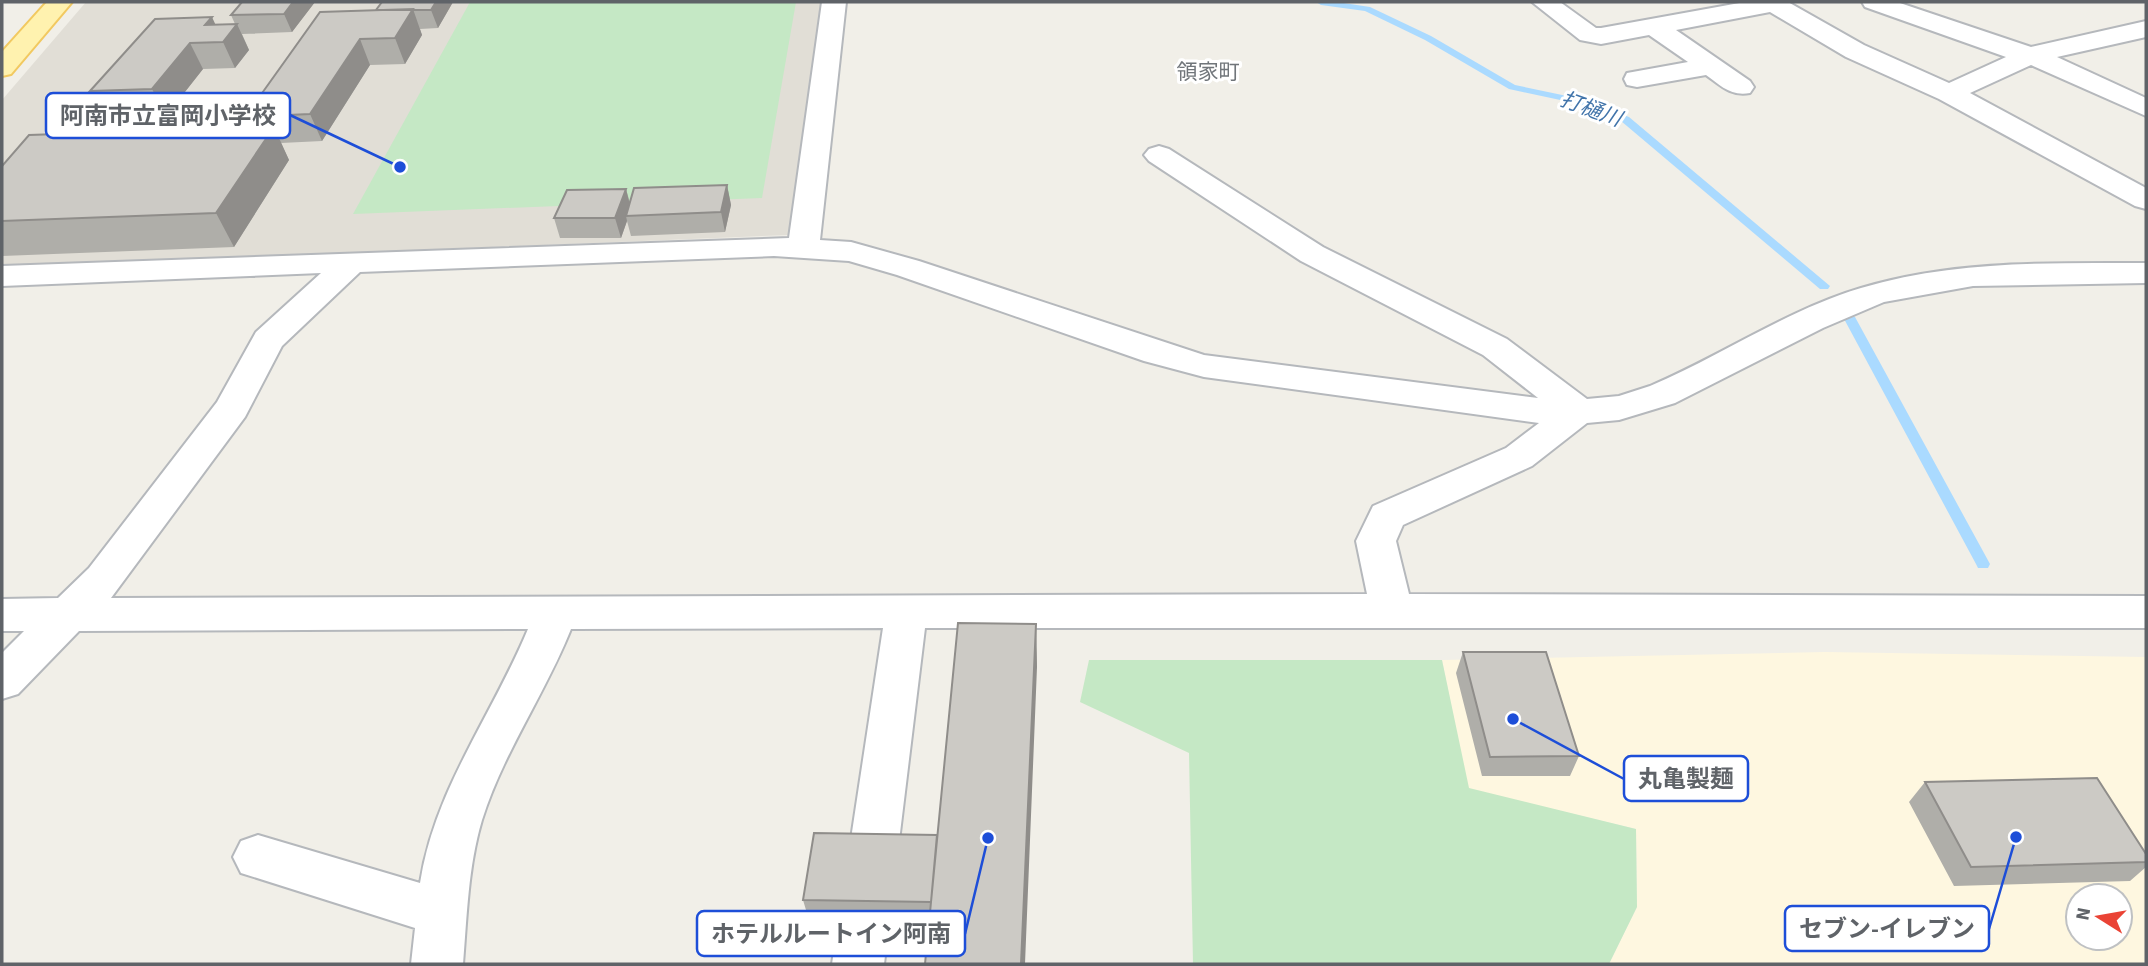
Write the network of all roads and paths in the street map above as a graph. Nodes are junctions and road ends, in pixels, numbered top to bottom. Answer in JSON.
{"nodes":[{"id":1,"x":60,"y":2,"type":"edge"},
{"id":2,"x":835,"y":2,"type":"edge"},
{"id":3,"x":1544,"y":2,"type":"edge"},
{"id":4,"x":1874,"y":2,"type":"edge"},
{"id":5,"x":1771,"y":3,"type":"edge"},
{"id":6,"x":1654,"y":26,"type":"junction"},
{"id":7,"x":2146,"y":29,"type":"edge"},
{"id":8,"x":2031,"y":55,"type":"junction"},
{"id":9,"x":1711,"y":66,"type":"junction"},
{"id":10,"x":2,"y":68,"type":"edge"},
{"id":11,"x":1637,"y":79,"type":"dead end"},
{"id":12,"x":1740,"y":87,"type":"dead end"},
{"id":13,"x":1950,"y":93,"type":"junction"},
{"id":14,"x":2146,"y":108,"type":"edge"},
{"id":15,"x":1159,"y":155,"type":"dead end"},
{"id":16,"x":2146,"y":200,"type":"edge"},
{"id":17,"x":803,"y":248,"type":"junction"},
{"id":18,"x":353,"y":261,"type":"junction"},
{"id":19,"x":2146,"y":273,"type":"edge"},
{"id":20,"x":2,"y":276,"type":"edge"},
{"id":21,"x":1578,"y":411,"type":"junction"},
{"id":22,"x":1392,"y":610,"type":"junction"},
{"id":23,"x":906,"y":612,"type":"junction"},
{"id":24,"x":2146,"y":612,"type":"edge"},
{"id":25,"x":556,"y":614,"type":"junction"},
{"id":26,"x":2,"y":615,"type":"edge"},
{"id":27,"x":68,"y":615,"type":"junction"},
{"id":28,"x":2,"y":681,"type":"edge"},
{"id":29,"x":258,"y":856,"type":"dead end"},
{"id":30,"x":442,"y":913,"type":"junction"},
{"id":31,"x":437,"y":964,"type":"edge"},
{"id":32,"x":858,"y":964,"type":"edge"}],
"edges":[{"from":1,"to":10,"type":"main road"},
{"from":2,"to":17,"type":"street"},
{"from":3,"to":6,"type":"street"},
{"from":4,"to":8,"type":"street"},
{"from":5,"to":6,"type":"street"},
{"from":5,"to":13,"type":"street"},
{"from":6,"to":9,"type":"street"},
{"from":7,"to":8,"type":"street"},
{"from":8,"to":13,"type":"street"},
{"from":8,"to":14,"type":"street"},
{"from":9,"to":11,"type":"street"},
{"from":9,"to":12,"type":"street"},
{"from":13,"to":16,"type":"street"},
{"from":15,"to":21,"type":"street"},
{"from":17,"to":18,"type":"street"},
{"from":17,"to":21,"type":"street"},
{"from":18,"to":20,"type":"street"},
{"from":18,"to":27,"type":"street"},
{"from":19,"to":21,"type":"street"},
{"from":21,"to":22,"type":"street"},
{"from":22,"to":23,"type":"street"},
{"from":22,"to":24,"type":"street"},
{"from":23,"to":25,"type":"street"},
{"from":23,"to":32,"type":"street"},
{"from":25,"to":27,"type":"street"},
{"from":25,"to":30,"type":"street"},
{"from":26,"to":27,"type":"street"},
{"from":27,"to":28,"type":"street"},
{"from":29,"to":30,"type":"street"},
{"from":30,"to":31,"type":"street"}]}
